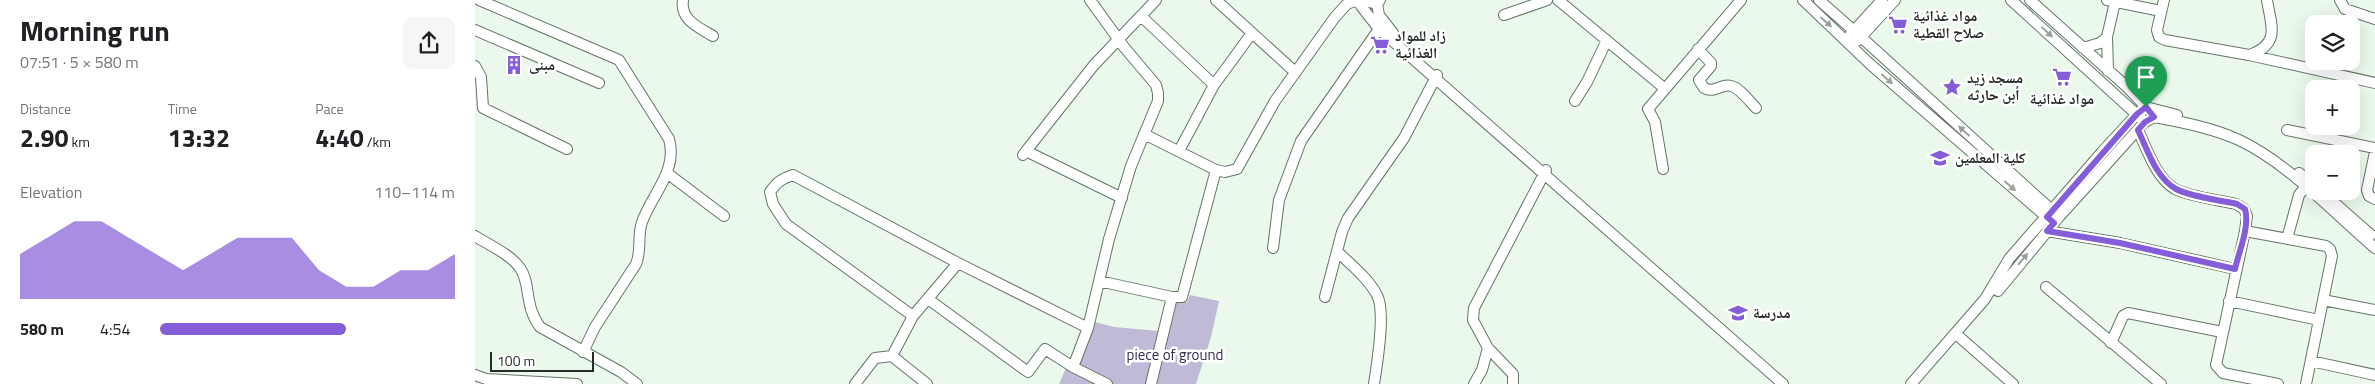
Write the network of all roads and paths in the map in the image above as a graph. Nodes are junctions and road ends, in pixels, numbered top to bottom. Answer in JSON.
{"nodes":[{"id":1,"x":479,"y":0,"type":"edge"},
{"id":2,"x":683,"y":0,"type":"edge"},
{"id":3,"x":1090,"y":0,"type":"edge"},
{"id":4,"x":1156,"y":0,"type":"edge"},
{"id":5,"x":1216,"y":0,"type":"edge"},
{"id":6,"x":1361,"y":0,"type":"edge"},
{"id":7,"x":1547,"y":0,"type":"edge"},
{"id":8,"x":1558,"y":0,"type":"edge"},
{"id":9,"x":1741,"y":0,"type":"edge"},
{"id":10,"x":1803,"y":0,"type":"edge"},
{"id":11,"x":1819,"y":0,"type":"edge"},
{"id":12,"x":1882,"y":0,"type":"edge"},
{"id":13,"x":1895,"y":0,"type":"edge"},
{"id":14,"x":2011,"y":0,"type":"edge"},
{"id":15,"x":2030,"y":0,"type":"edge"},
{"id":16,"x":2164,"y":0,"type":"edge"},
{"id":17,"x":2267,"y":0,"type":"edge"},
{"id":18,"x":2340,"y":0,"type":"edge"},
{"id":19,"x":2111,"y":1,"type":"edge"},
{"id":20,"x":1378,"y":2,"type":"edge"},
{"id":21,"x":2161,"y":11,"type":"junction"},
{"id":22,"x":1504,"y":14,"type":"dead end"},
{"id":23,"x":1141,"y":16,"type":"junction"},
{"id":24,"x":2375,"y":18,"type":"edge"},
{"id":25,"x":1379,"y":29,"type":"junction"},
{"id":26,"x":475,"y":30,"type":"edge"},
{"id":27,"x":1252,"y":33,"type":"junction"},
{"id":28,"x":1858,"y":34,"type":"junction"},
{"id":29,"x":713,"y":36,"type":"dead end"},
{"id":30,"x":2107,"y":38,"type":"junction"},
{"id":31,"x":1119,"y":40,"type":"junction"},
{"id":32,"x":1606,"y":42,"type":"junction"},
{"id":33,"x":1849,"y":42,"type":"junction"},
{"id":34,"x":2083,"y":48,"type":"junction"},
{"id":35,"x":1698,"y":49,"type":"junction"},
{"id":36,"x":2249,"y":55,"type":"junction"},
{"id":37,"x":475,"y":66,"type":"edge"},
{"id":38,"x":2108,"y":71,"type":"junction"},
{"id":39,"x":1295,"y":72,"type":"junction"},
{"id":40,"x":1436,"y":77,"type":"junction"},
{"id":41,"x":599,"y":83,"type":"dead end"},
{"id":42,"x":2375,"y":83,"type":"edge"},
{"id":43,"x":1213,"y":85,"type":"junction"},
{"id":44,"x":1664,"y":88,"type":"junction"},
{"id":45,"x":1575,"y":101,"type":"dead end"},
{"id":46,"x":2146,"y":107,"type":"junction"},
{"id":47,"x":1756,"y":108,"type":"dead end"},
{"id":48,"x":2137,"y":114,"type":"junction"},
{"id":49,"x":2146,"y":123,"type":"junction"},
{"id":50,"x":2287,"y":130,"type":"dead end"},
{"id":51,"x":1144,"y":134,"type":"junction"},
{"id":52,"x":567,"y":149,"type":"dead end"},
{"id":53,"x":2375,"y":150,"type":"edge"},
{"id":54,"x":1179,"y":151,"type":"junction"},
{"id":55,"x":1663,"y":169,"type":"dead end"},
{"id":56,"x":1216,"y":170,"type":"junction"},
{"id":57,"x":1545,"y":172,"type":"junction"},
{"id":58,"x":667,"y":173,"type":"junction"},
{"id":59,"x":2305,"y":181,"type":"edge"},
{"id":60,"x":2305,"y":182,"type":"edge"},
{"id":61,"x":2305,"y":192,"type":"edge"},
{"id":62,"x":1122,"y":198,"type":"junction"},
{"id":63,"x":2375,"y":199,"type":"edge"},
{"id":64,"x":2325,"y":200,"type":"edge"},
{"id":65,"x":2331,"y":200,"type":"edge"},
{"id":66,"x":724,"y":216,"type":"dead end"},
{"id":67,"x":2052,"y":220,"type":"junction"},
{"id":68,"x":2245,"y":231,"type":"junction"},
{"id":69,"x":475,"y":236,"type":"edge"},
{"id":70,"x":2287,"y":239,"type":"junction"},
{"id":71,"x":2375,"y":239,"type":"edge"},
{"id":72,"x":1273,"y":248,"type":"dead end"},
{"id":73,"x":2375,"y":248,"type":"edge"},
{"id":74,"x":1338,"y":252,"type":"junction"},
{"id":75,"x":958,"y":263,"type":"junction"},
{"id":76,"x":2235,"y":269,"type":"junction"},
{"id":77,"x":1099,"y":281,"type":"junction"},
{"id":78,"x":2046,"y":287,"type":"dead end"},
{"id":79,"x":1173,"y":297,"type":"junction"},
{"id":80,"x":1325,"y":297,"type":"dead end"},
{"id":81,"x":928,"y":299,"type":"junction"},
{"id":82,"x":2323,"y":300,"type":"junction"},
{"id":83,"x":2229,"y":301,"type":"junction"},
{"id":84,"x":2375,"y":310,"type":"edge"},
{"id":85,"x":913,"y":316,"type":"junction"},
{"id":86,"x":2319,"y":320,"type":"junction"},
{"id":87,"x":1088,"y":328,"type":"junction"},
{"id":88,"x":2222,"y":332,"type":"junction"},
{"id":89,"x":1957,"y":336,"type":"junction"},
{"id":90,"x":2111,"y":343,"type":"junction"},
{"id":91,"x":1488,"y":348,"type":"junction"},
{"id":92,"x":583,"y":352,"type":"junction"},
{"id":93,"x":892,"y":356,"type":"junction"},
{"id":94,"x":2311,"y":361,"type":"junction"},
{"id":95,"x":1073,"y":367,"type":"junction"},
{"id":96,"x":2375,"y":375,"type":"edge"},
{"id":97,"x":475,"y":376,"type":"edge"},
{"id":98,"x":577,"y":384,"type":"edge"},
{"id":99,"x":637,"y":384,"type":"edge"},
{"id":100,"x":855,"y":384,"type":"edge"},
{"id":101,"x":927,"y":384,"type":"edge"},
{"id":102,"x":1107,"y":384,"type":"edge"},
{"id":103,"x":1151,"y":384,"type":"edge"},
{"id":104,"x":1374,"y":384,"type":"edge"},
{"id":105,"x":1474,"y":384,"type":"edge"},
{"id":106,"x":1513,"y":384,"type":"edge"},
{"id":107,"x":1783,"y":384,"type":"edge"},
{"id":108,"x":1792,"y":384,"type":"edge"},
{"id":109,"x":1911,"y":384,"type":"edge"},
{"id":110,"x":1917,"y":384,"type":"edge"},
{"id":111,"x":2013,"y":384,"type":"edge"},
{"id":112,"x":2161,"y":384,"type":"edge"},
{"id":113,"x":2278,"y":384,"type":"edge"},
{"id":114,"x":2306,"y":384,"type":"edge"}],
"edges":[{"from":1,"to":58,"type":"street"},
{"from":2,"to":29,"type":"street"},
{"from":3,"to":31,"type":"street"},
{"from":4,"to":23,"type":"street"},
{"from":5,"to":27,"type":"street"},
{"from":6,"to":20,"type":"street"},
{"from":6,"to":25,"type":"street"},
{"from":6,"to":39,"type":"street"},
{"from":7,"to":22,"type":"street"},
{"from":8,"to":32,"type":"street"},
{"from":9,"to":35,"type":"street"},
{"from":10,"to":33,"type":"street","one_way":true},
{"from":11,"to":28,"type":"street"},
{"from":12,"to":28,"type":"street"},
{"from":13,"to":28,"type":"street"},
{"from":14,"to":48,"type":"street","one_way":true},
{"from":15,"to":34,"type":"street"},
{"from":16,"to":21,"type":"street"},
{"from":17,"to":36,"type":"street"},
{"from":18,"to":24,"type":"street"},
{"from":19,"to":21,"type":"street"},
{"from":19,"to":30,"type":"street"},
{"from":20,"to":40,"type":"street"},
{"from":21,"to":36,"type":"street"},
{"from":23,"to":31,"type":"street"},
{"from":23,"to":43,"type":"street"},
{"from":25,"to":40,"type":"street"},
{"from":25,"to":72,"type":"street"},
{"from":26,"to":41,"type":"street"},
{"from":27,"to":39,"type":"street"},
{"from":27,"to":43,"type":"street"},
{"from":28,"to":33,"type":"street"},
{"from":67,"to":28,"type":"street","one_way":true},
{"from":30,"to":34,"type":"street"},
{"from":30,"to":38,"type":"street"},
{"from":31,"to":51,"type":"street"},
{"from":31,"to":62,"type":"street"},
{"from":32,"to":44,"type":"street"},
{"from":32,"to":45,"type":"street"},
{"from":33,"to":67,"type":"street","one_way":true},
{"from":34,"to":38,"type":"street"},
{"from":35,"to":44,"type":"street"},
{"from":35,"to":47,"type":"street"},
{"from":36,"to":42,"type":"street"},
{"from":37,"to":52,"type":"street"},
{"from":38,"to":46,"type":"street"},
{"from":39,"to":56,"type":"street"},
{"from":40,"to":57,"type":"street"},
{"from":40,"to":74,"type":"street"},
{"from":43,"to":54,"type":"street"},
{"from":44,"to":55,"type":"street"},
{"from":46,"to":48,"type":"street"},
{"from":46,"to":49,"type":"street"},
{"from":46,"to":59,"type":"street"},
{"from":48,"to":49,"type":"street"},
{"from":48,"to":67,"type":"street"},
{"from":49,"to":60,"type":"street"},
{"from":49,"to":67,"type":"street"},
{"from":49,"to":68,"type":"street"},
{"from":50,"to":53,"type":"street"},
{"from":51,"to":54,"type":"street"},
{"from":51,"to":62,"type":"street"},
{"from":53,"to":63,"type":"street"},
{"from":54,"to":56,"type":"street"},
{"from":56,"to":79,"type":"street"},
{"from":57,"to":91,"type":"street"},
{"from":57,"to":107,"type":"street"},
{"from":57,"to":108,"type":"street"},
{"from":58,"to":66,"type":"street"},
{"from":58,"to":92,"type":"street"},
{"from":61,"to":70,"type":"street"},
{"from":62,"to":77,"type":"street"},
{"from":64,"to":73,"type":"street"},
{"from":65,"to":71,"type":"street"},
{"from":67,"to":76,"type":"street"},
{"from":67,"to":89,"type":"street"},
{"from":68,"to":70,"type":"street"},
{"from":68,"to":76,"type":"street"},
{"from":69,"to":92,"type":"street"},
{"from":70,"to":82,"type":"street"},
{"from":74,"to":80,"type":"street"},
{"from":74,"to":104,"type":"street"},
{"from":75,"to":81,"type":"street"},
{"from":75,"to":85,"type":"street"},
{"from":75,"to":87,"type":"street"},
{"from":76,"to":83,"type":"street"},
{"from":77,"to":79,"type":"street"},
{"from":77,"to":87,"type":"street"},
{"from":78,"to":90,"type":"street"},
{"from":79,"to":103,"type":"street"},
{"from":81,"to":85,"type":"street"},
{"from":81,"to":95,"type":"street"},
{"from":82,"to":84,"type":"street"},
{"from":82,"to":86,"type":"street"},
{"from":83,"to":86,"type":"street"},
{"from":83,"to":88,"type":"street"},
{"from":85,"to":93,"type":"street"},
{"from":86,"to":94,"type":"street"},
{"from":87,"to":95,"type":"street"},
{"from":88,"to":90,"type":"street"},
{"from":88,"to":113,"type":"street"},
{"from":89,"to":109,"type":"street"},
{"from":89,"to":110,"type":"street"},
{"from":89,"to":111,"type":"street"},
{"from":90,"to":112,"type":"street"},
{"from":91,"to":105,"type":"street"},
{"from":91,"to":106,"type":"street"},
{"from":92,"to":99,"type":"street"},
{"from":93,"to":100,"type":"street"},
{"from":93,"to":101,"type":"street"},
{"from":94,"to":96,"type":"street"},
{"from":94,"to":114,"type":"street"},
{"from":95,"to":102,"type":"street"},
{"from":97,"to":98,"type":"street"}]}
